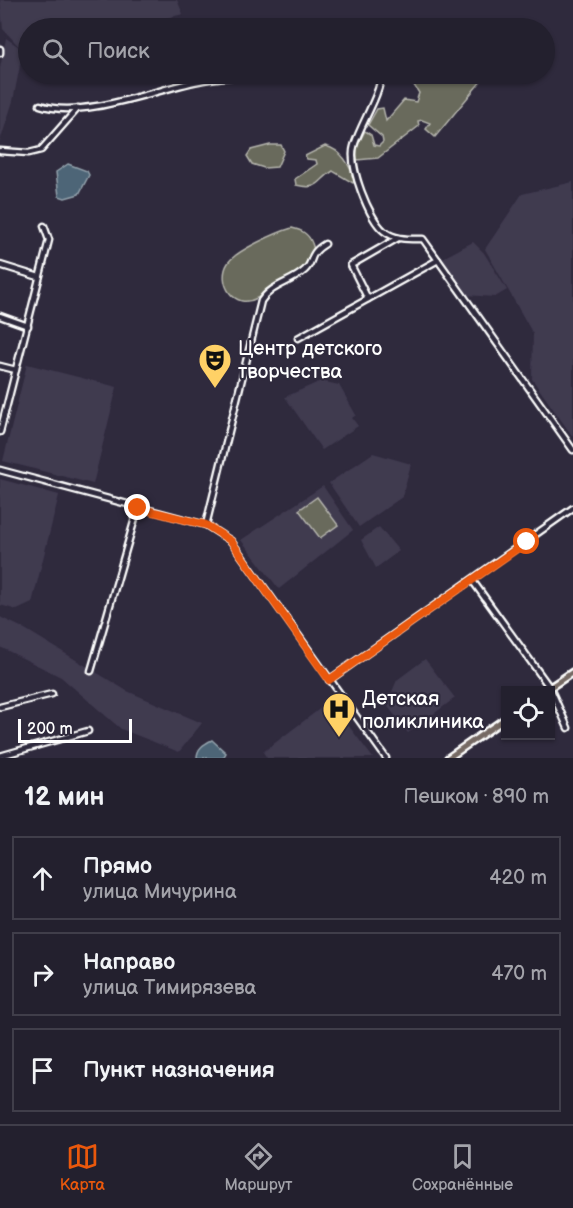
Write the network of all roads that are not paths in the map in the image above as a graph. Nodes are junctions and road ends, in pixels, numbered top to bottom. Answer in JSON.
{"nodes":[{"id":1,"x":189,"y":84,"type":"edge"},
{"id":2,"x":377,"y":84,"type":"edge"},
{"id":3,"x":40,"y":105,"type":"dead end"},
{"id":4,"x":78,"y":108,"type":"junction"},
{"id":5,"x":0,"y":151,"type":"edge"},
{"id":6,"x":44,"y":226,"type":"dead end"},
{"id":7,"x":398,"y":238,"type":"junction"},
{"id":8,"x":325,"y":244,"type":"dead end"},
{"id":9,"x":438,"y":260,"type":"junction"},
{"id":10,"x":0,"y":265,"type":"edge"},
{"id":11,"x":39,"y":277,"type":"junction"},
{"id":12,"x":368,"y":299,"type":"junction"},
{"id":13,"x":0,"y":316,"type":"edge"},
{"id":14,"x":28,"y":326,"type":"junction"},
{"id":15,"x":298,"y":338,"type":"dead end"},
{"id":16,"x":0,"y":366,"type":"edge"},
{"id":17,"x":16,"y":370,"type":"junction"},
{"id":18,"x":0,"y":432,"type":"edge"},
{"id":19,"x":573,"y":450,"type":"edge"},
{"id":20,"x":0,"y":470,"type":"edge"},
{"id":21,"x":138,"y":508,"type":"junction"},
{"id":22,"x":573,"y":508,"type":"edge"},
{"id":23,"x":206,"y":525,"type":"junction"},
{"id":24,"x":472,"y":580,"type":"junction"},
{"id":25,"x":91,"y":671,"type":"dead end"},
{"id":26,"x":573,"y":672,"type":"edge"},
{"id":27,"x":329,"y":680,"type":"junction"},
{"id":28,"x":546,"y":686,"type":"edge"},
{"id":29,"x":552,"y":686,"type":"edge"},
{"id":30,"x":52,"y":694,"type":"dead end"},
{"id":31,"x":555,"y":703,"type":"edge"},
{"id":32,"x":0,"y":707,"type":"edge"},
{"id":33,"x":501,"y":721,"type":"edge"},
{"id":34,"x":568,"y":728,"type":"dead end"},
{"id":35,"x":88,"y":730,"type":"dead end"},
{"id":36,"x":0,"y":756,"type":"edge"},
{"id":37,"x":386,"y":758,"type":"edge"},
{"id":38,"x":448,"y":758,"type":"edge"}],
"edges":[{"from":1,"to":4,"type":"street"},
{"from":2,"to":7,"type":"street"},
{"from":3,"to":4,"type":"street"},
{"from":4,"to":5,"type":"street"},
{"from":6,"to":11,"type":"street"},
{"from":7,"to":9,"type":"street"},
{"from":7,"to":12,"type":"street"},
{"from":8,"to":23,"type":"street"},
{"from":9,"to":12,"type":"street"},
{"from":9,"to":19,"type":"street"},
{"from":10,"to":11,"type":"street"},
{"from":11,"to":14,"type":"street"},
{"from":12,"to":15,"type":"street"},
{"from":13,"to":14,"type":"street"},
{"from":14,"to":17,"type":"street"},
{"from":16,"to":17,"type":"street"},
{"from":17,"to":18,"type":"street"},
{"from":20,"to":21,"type":"street"},
{"from":21,"to":23,"type":"street"},
{"from":21,"to":25,"type":"street"},
{"from":22,"to":24,"type":"street"},
{"from":23,"to":27,"type":"street"},
{"from":24,"to":27,"type":"street"},
{"from":24,"to":28,"type":"street"},
{"from":26,"to":29,"type":"main road"},
{"from":27,"to":37,"type":"street"},
{"from":30,"to":32,"type":"street"},
{"from":31,"to":34,"type":"street"},
{"from":33,"to":38,"type":"main road"},
{"from":35,"to":36,"type":"street"}]}
